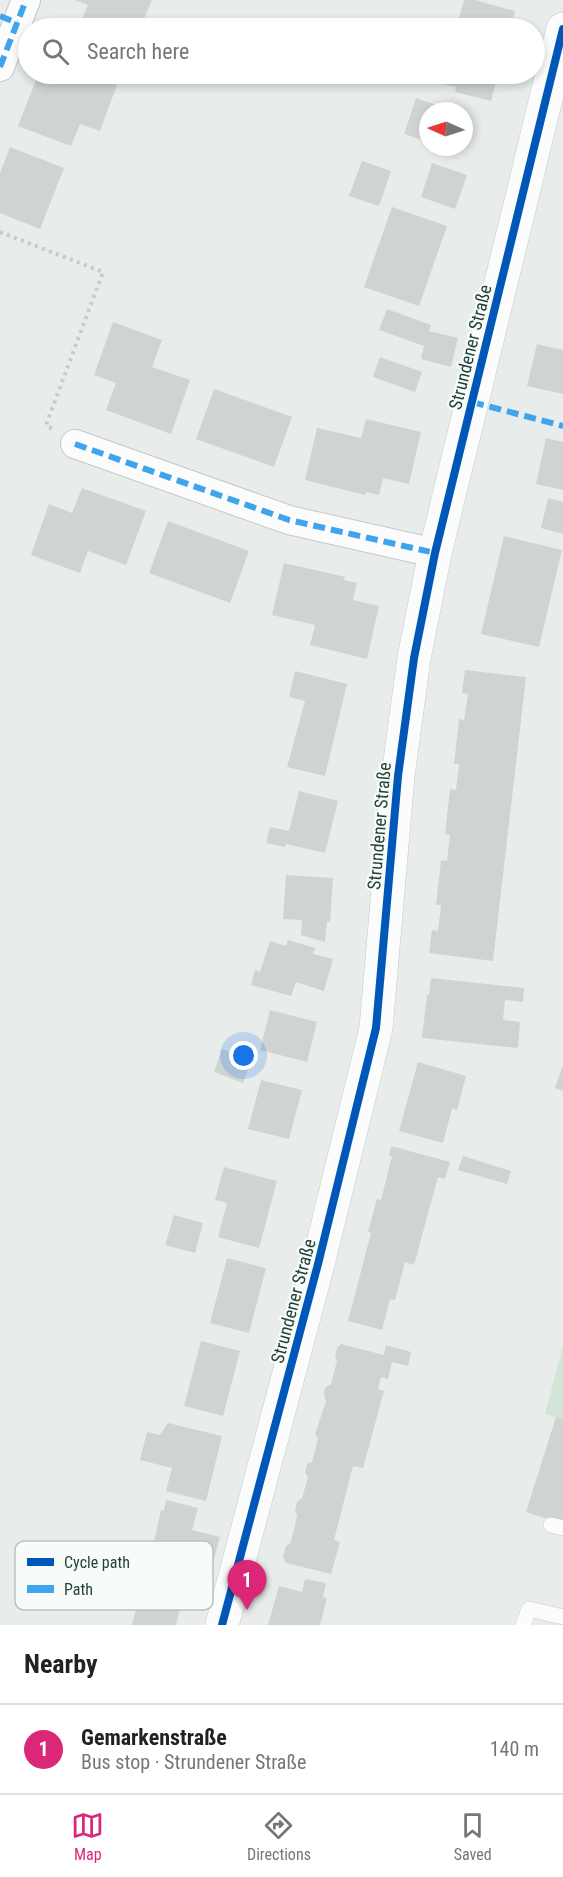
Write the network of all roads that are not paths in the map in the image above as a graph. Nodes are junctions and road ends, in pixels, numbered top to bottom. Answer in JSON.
{"nodes":[{"id":1,"x":15,"y":13,"type":"edge"},
{"id":2,"x":563,"y":29,"type":"edge"},
{"id":3,"x":0,"y":67,"type":"edge"},
{"id":4,"x":75,"y":444,"type":"road end"},
{"id":5,"x":435,"y":553,"type":"junction"},
{"id":6,"x":563,"y":1617,"type":"edge"},
{"id":7,"x":222,"y":1625,"type":"edge"},
{"id":8,"x":523,"y":1625,"type":"edge"}],
"edges":[{"from":1,"to":3,"type":"street"},
{"from":2,"to":5,"type":"street","name":"Strundener Straße"},
{"from":4,"to":5,"type":"street"},
{"from":5,"to":7,"type":"street","name":"Strundener Straße"},
{"from":6,"to":8,"type":"lane"}]}
